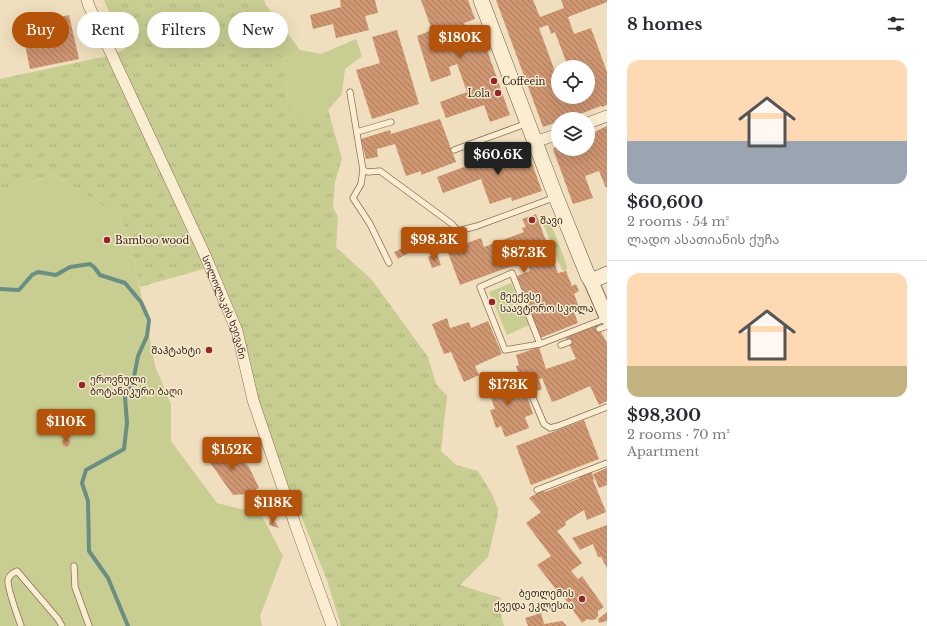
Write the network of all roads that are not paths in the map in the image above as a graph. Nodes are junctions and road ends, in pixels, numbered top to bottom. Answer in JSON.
{"nodes":[{"id":1,"x":87,"y":0,"type":"edge"},
{"id":2,"x":481,"y":0,"type":"edge"},
{"id":3,"x":350,"y":92,"type":"dead end"},
{"id":4,"x":607,"y":116,"type":"edge"},
{"id":5,"x":595,"y":120,"type":"edge"},
{"id":6,"x":391,"y":122,"type":"dead end"},
{"id":7,"x":528,"y":123,"type":"junction"},
{"id":8,"x":357,"y":132,"type":"junction"},
{"id":9,"x":551,"y":136,"type":"edge"},
{"id":10,"x":535,"y":142,"type":"junction"},
{"id":11,"x":454,"y":150,"type":"dead end"},
{"id":12,"x":363,"y":170,"type":"junction"},
{"id":13,"x":556,"y":197,"type":"junction"},
{"id":14,"x":389,"y":263,"type":"dead end"},
{"id":15,"x":607,"y":274,"type":"edge"},
{"id":16,"x":591,"y":281,"type":"junction"},
{"id":17,"x":604,"y":322,"type":"edge"},
{"id":18,"x":607,"y":326,"type":"edge"},
{"id":19,"x":569,"y":342,"type":"dead end"},
{"id":20,"x":540,"y":344,"type":"junction"},
{"id":21,"x":561,"y":345,"type":"dead end"},
{"id":22,"x":526,"y":382,"type":"dead end"},
{"id":23,"x":607,"y":407,"type":"edge"},
{"id":24,"x":607,"y":463,"type":"edge"},
{"id":25,"x":537,"y":490,"type":"dead end"},
{"id":26,"x":74,"y":566,"type":"dead end"},
{"id":27,"x":21,"y":626,"type":"edge"},
{"id":28,"x":62,"y":626,"type":"edge"},
{"id":29,"x":89,"y":626,"type":"edge"},
{"id":30,"x":332,"y":626,"type":"edge"}],
"edges":[{"from":1,"to":30,"type":"street","name":"სოლოლაკის ხეივანი"},
{"from":2,"to":7,"type":"main road"},
{"from":3,"to":8,"type":"lane"},
{"from":4,"to":5,"type":"street"},
{"from":6,"to":8,"type":"lane"},
{"from":7,"to":10,"type":"main road"},
{"from":7,"to":11,"type":"lane"},
{"from":8,"to":12,"type":"lane"},
{"from":9,"to":10,"type":"street"},
{"from":10,"to":13,"type":"main road"},
{"from":12,"to":13,"type":"lane"},
{"from":12,"to":14,"type":"lane"},
{"from":13,"to":16,"type":"main road"},
{"from":15,"to":16,"type":"main road"},
{"from":16,"to":17,"type":"street"},
{"from":17,"to":18,"type":"lane"},
{"from":17,"to":20,"type":"lane"},
{"from":19,"to":21,"type":"lane"},
{"from":20,"to":20,"type":"lane"},
{"from":22,"to":23,"type":"lane"},
{"from":24,"to":25,"type":"lane"},
{"from":26,"to":29,"type":"lane"},
{"from":27,"to":28,"type":"lane"}]}
